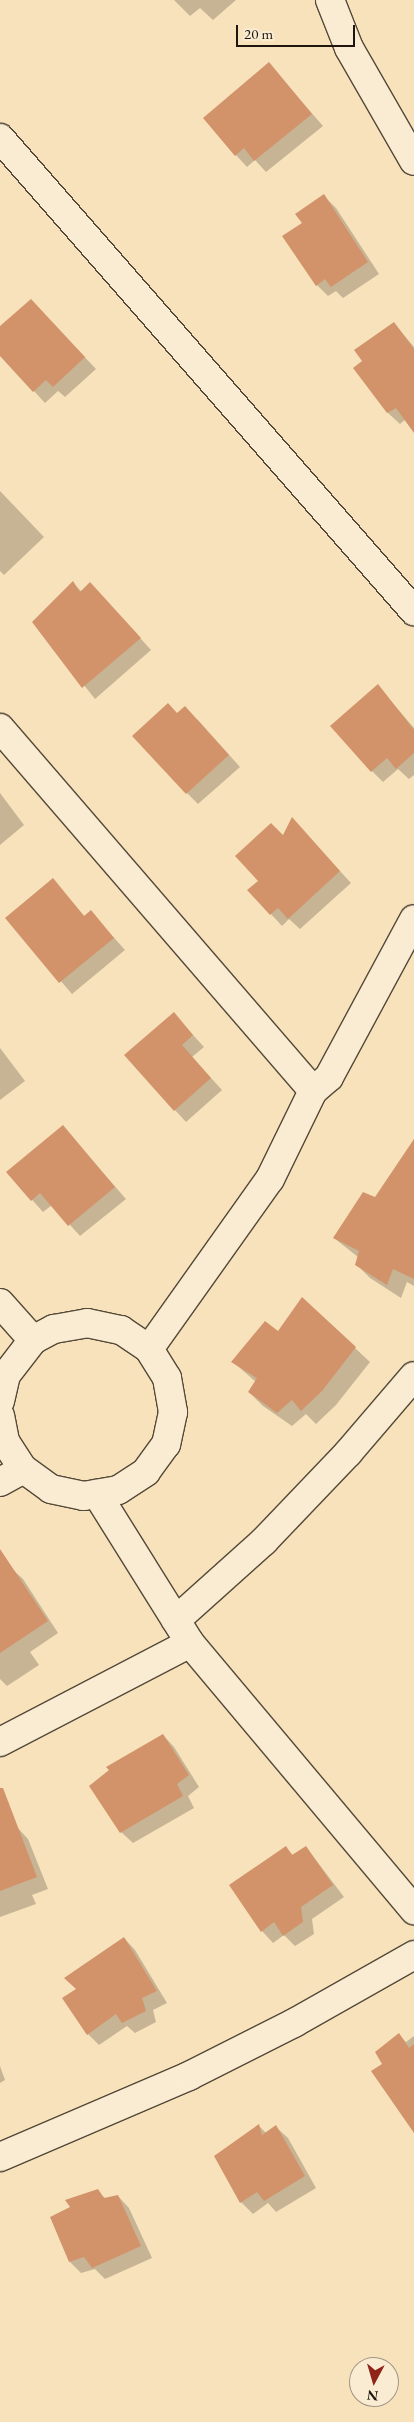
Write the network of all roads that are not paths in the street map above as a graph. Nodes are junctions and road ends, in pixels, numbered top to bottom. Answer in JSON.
{"nodes":[{"id":1,"x":330,"y":0,"type":"edge"},
{"id":2,"x":0,"y":138,"type":"edge"},
{"id":3,"x":414,"y":161,"type":"edge"},
{"id":4,"x":414,"y":611,"type":"edge"},
{"id":5,"x":0,"y":728,"type":"edge"},
{"id":6,"x":414,"y":919,"type":"edge"},
{"id":7,"x":313,"y":1091,"type":"junction"},
{"id":8,"x":0,"y":1303,"type":"edge"},
{"id":9,"x":33,"y":1340,"type":"junction"},
{"id":10,"x":149,"y":1349,"type":"junction"},
{"id":11,"x":414,"y":1376,"type":"edge"},
{"id":12,"x":0,"y":1401,"type":"edge"},
{"id":13,"x":0,"y":1416,"type":"edge"},
{"id":14,"x":12,"y":1475,"type":"edge"},
{"id":15,"x":97,"y":1494,"type":"junction"},
{"id":16,"x":183,"y":1632,"type":"junction"},
{"id":17,"x":0,"y":1742,"type":"edge"},
{"id":18,"x":414,"y":1910,"type":"edge"},
{"id":19,"x":414,"y":1954,"type":"edge"},
{"id":20,"x":0,"y":2158,"type":"edge"}],
"edges":[{"from":1,"to":3,"type":"street"},
{"from":2,"to":4,"type":"street"},
{"from":5,"to":7,"type":"street"},
{"from":6,"to":7,"type":"street"},
{"from":7,"to":10,"type":"street"},
{"from":8,"to":9,"type":"street"},
{"from":9,"to":10,"type":"street"},
{"from":9,"to":12,"type":"street"},
{"from":10,"to":15,"type":"street"},
{"from":11,"to":16,"type":"street"},
{"from":13,"to":14,"type":"street"},
{"from":14,"to":15,"type":"street"},
{"from":15,"to":16,"type":"street"},
{"from":16,"to":17,"type":"street"},
{"from":16,"to":18,"type":"street"},
{"from":19,"to":20,"type":"street"}]}
